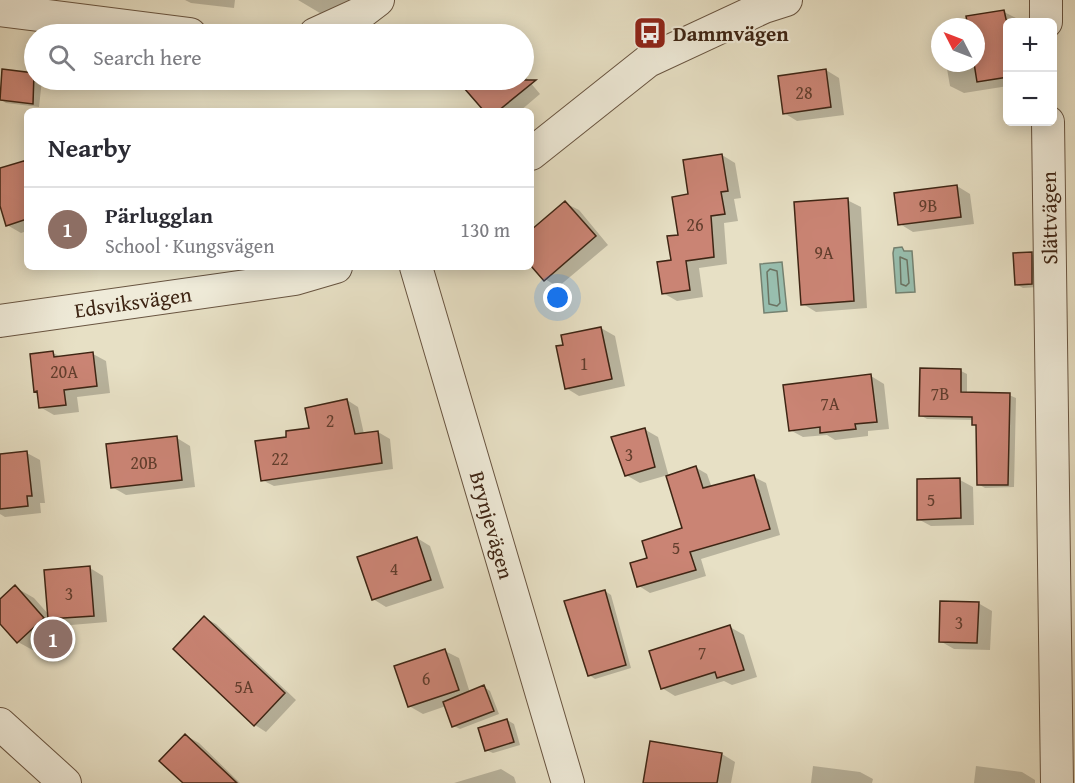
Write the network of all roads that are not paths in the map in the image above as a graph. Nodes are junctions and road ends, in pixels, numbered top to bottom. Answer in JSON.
{"nodes":[{"id":1,"x":378,"y":0,"type":"edge"},
{"id":2,"x":786,"y":0,"type":"edge"},
{"id":3,"x":1046,"y":0,"type":"edge"},
{"id":4,"x":0,"y":10,"type":"edge"},
{"id":5,"x":1046,"y":18,"type":"edge"},
{"id":6,"x":111,"y":24,"type":"edge"},
{"id":7,"x":337,"y":24,"type":"edge"},
{"id":8,"x":1048,"y":126,"type":"edge"},
{"id":9,"x":534,"y":152,"type":"edge"},
{"id":10,"x":326,"y":270,"type":"edge"},
{"id":11,"x":417,"y":270,"type":"edge"},
{"id":12,"x":0,"y":321,"type":"edge"},
{"id":13,"x":0,"y":724,"type":"edge"},
{"id":14,"x":65,"y":783,"type":"edge"},
{"id":15,"x":568,"y":783,"type":"edge"},
{"id":16,"x":1057,"y":783,"type":"edge"}],
"edges":[{"from":1,"to":7,"type":"street"},
{"from":2,"to":9,"type":"street"},
{"from":3,"to":5,"type":"street"},
{"from":4,"to":6,"type":"street"},
{"from":8,"to":16,"type":"street","name":"Slättvägen"},
{"from":10,"to":12,"type":"street","name":"Edsviksvägen"},
{"from":11,"to":15,"type":"street","name":"Brynjevägen"},
{"from":13,"to":14,"type":"street"}]}
